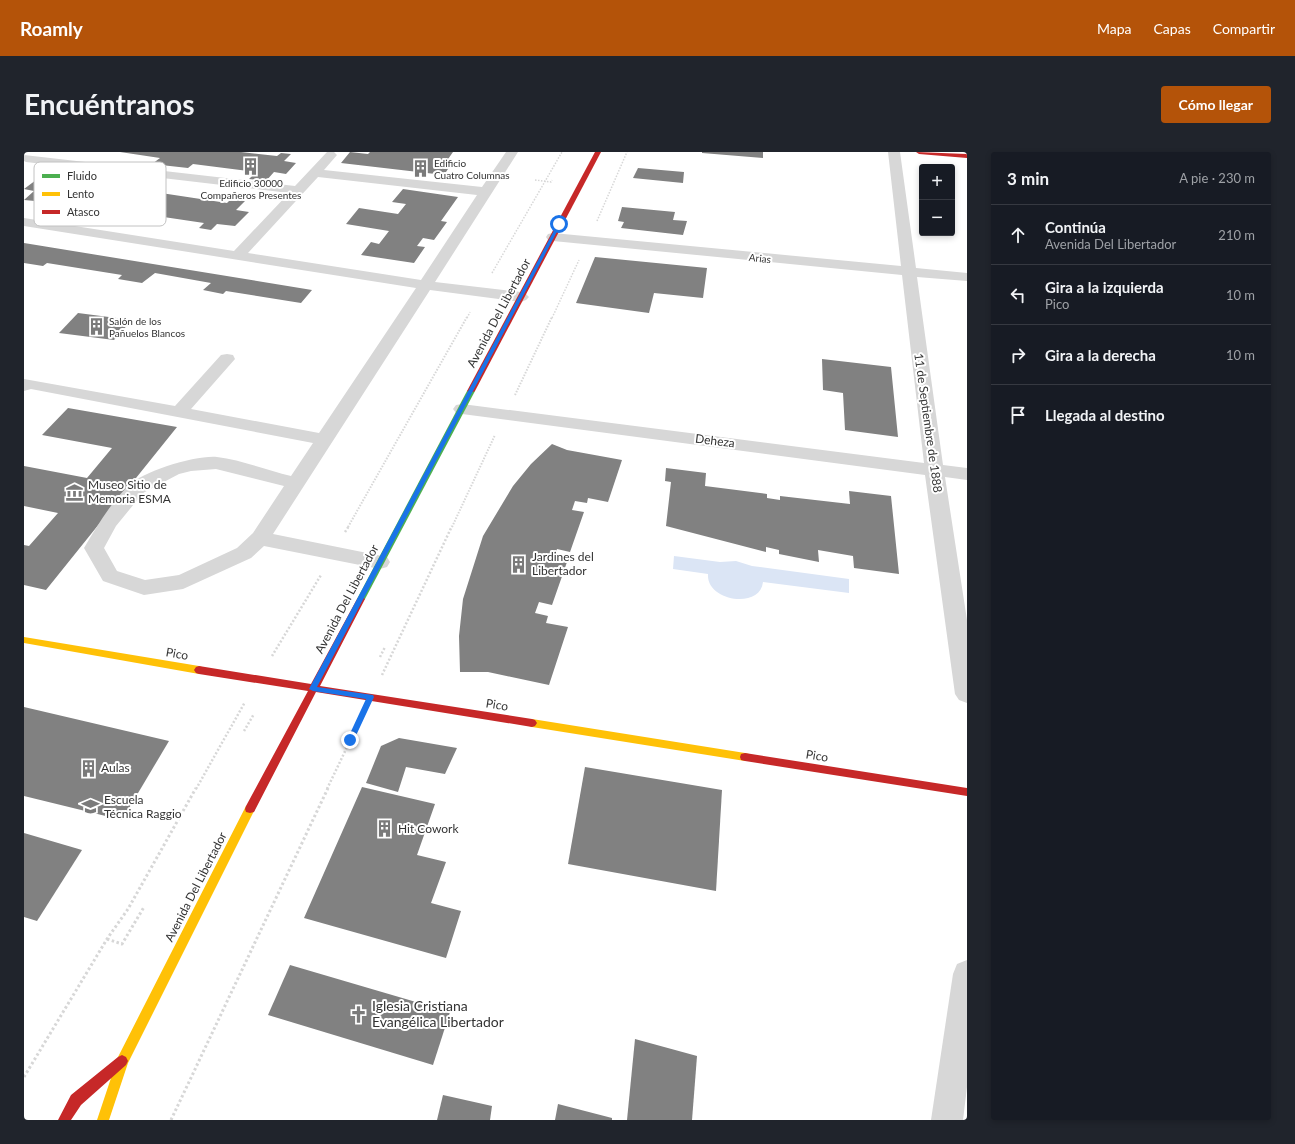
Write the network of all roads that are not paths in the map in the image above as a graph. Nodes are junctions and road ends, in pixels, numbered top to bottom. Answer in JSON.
{"nodes":[{"id":1,"x":512,"y":152,"type":"edge"},
{"id":2,"x":598,"y":152,"type":"edge"},
{"id":3,"x":894,"y":152,"type":"edge"},
{"id":4,"x":919,"y":152,"type":"edge"},
{"id":5,"x":331,"y":155,"type":"dead end"},
{"id":6,"x":967,"y":156,"type":"edge"},
{"id":7,"x":28,"y":157,"type":"edge"},
{"id":8,"x":69,"y":162,"type":"edge"},
{"id":9,"x":315,"y":173,"type":"junction"},
{"id":10,"x":166,"y":174,"type":"edge"},
{"id":11,"x":299,"y":190,"type":"junction"},
{"id":12,"x":487,"y":192,"type":"junction"},
{"id":13,"x":24,"y":222,"type":"edge"},
{"id":14,"x":34,"y":224,"type":"edge"},
{"id":15,"x":49,"y":226,"type":"edge"},
{"id":16,"x":553,"y":237,"type":"junction"},
{"id":17,"x":237,"y":256,"type":"junction"},
{"id":18,"x":908,"y":272,"type":"junction"},
{"id":19,"x":967,"y":277,"type":"edge"},
{"id":20,"x":425,"y":285,"type":"junction"},
{"id":21,"x":521,"y":297,"type":"junction"},
{"id":22,"x":227,"y":359,"type":"dead end"},
{"id":23,"x":24,"y":386,"type":"edge"},
{"id":24,"x":462,"y":409,"type":"junction"},
{"id":25,"x":179,"y":412,"type":"junction"},
{"id":26,"x":323,"y":439,"type":"junction"},
{"id":27,"x":934,"y":469,"type":"junction"},
{"id":28,"x":967,"y":474,"type":"edge"},
{"id":29,"x":295,"y":483,"type":"junction"},
{"id":30,"x":260,"y":538,"type":"junction"},
{"id":31,"x":380,"y":562,"type":"junction"},
{"id":32,"x":24,"y":640,"type":"edge"},
{"id":33,"x":313,"y":689,"type":"junction"},
{"id":34,"x":967,"y":694,"type":"edge"},
{"id":35,"x":967,"y":792,"type":"edge"},
{"id":36,"x":967,"y":974,"type":"edge"},
{"id":37,"x":122,"y":1060,"type":"junction"},
{"id":38,"x":61,"y":1116,"type":"edge"},
{"id":39,"x":103,"y":1120,"type":"edge"},
{"id":40,"x":947,"y":1120,"type":"edge"}],
"edges":[{"from":1,"to":12,"type":"street"},
{"from":2,"to":16,"type":"main road","name":"Avenida Del Libertador"},
{"from":3,"to":18,"type":"street","name":"11 de Septiembre de 1888"},
{"from":4,"to":6,"type":"main road"},
{"from":5,"to":9,"type":"street"},
{"from":7,"to":8,"type":"street"},
{"from":9,"to":11,"type":"street"},
{"from":9,"to":12,"type":"street"},
{"from":10,"to":11,"type":"street"},
{"from":11,"to":17,"type":"street"},
{"from":12,"to":20,"type":"street"},
{"from":13,"to":14,"type":"street"},
{"from":15,"to":17,"type":"street"},
{"from":16,"to":18,"type":"street","name":"Arias"},
{"from":16,"to":21,"type":"main road","name":"Avenida Del Libertador"},
{"from":17,"to":20,"type":"street"},
{"from":18,"to":19,"type":"street","name":"Arias"},
{"from":18,"to":27,"type":"street","name":"11 de Septiembre de 1888"},
{"from":20,"to":21,"type":"street"},
{"from":20,"to":26,"type":"street"},
{"from":21,"to":24,"type":"main road","name":"Avenida Del Libertador"},
{"from":22,"to":25,"type":"street"},
{"from":23,"to":25,"type":"street"},
{"from":24,"to":27,"type":"street","name":"Deheza"},
{"from":24,"to":31,"type":"main road","name":"Avenida Del Libertador"},
{"from":25,"to":26,"type":"street"},
{"from":26,"to":29,"type":"street"},
{"from":27,"to":28,"type":"street","name":"Deheza"},
{"from":27,"to":34,"type":"street","name":"11 de Septiembre de 1888"},
{"from":29,"to":30,"type":"street"},
{"from":29,"to":30,"type":"street"},
{"from":30,"to":31,"type":"street"},
{"from":31,"to":33,"type":"main road","name":"Avenida Del Libertador"},
{"from":32,"to":33,"type":"main road","name":"Pico"},
{"from":33,"to":35,"type":"main road","name":"Pico"},
{"from":33,"to":37,"type":"main road","name":"Avenida Del Libertador"},
{"from":36,"to":40,"type":"street"},
{"from":37,"to":38,"type":"main road","name":"Avenida Del Libertador"},
{"from":37,"to":39,"type":"main road","name":"Avenida Del Libertador"}]}
